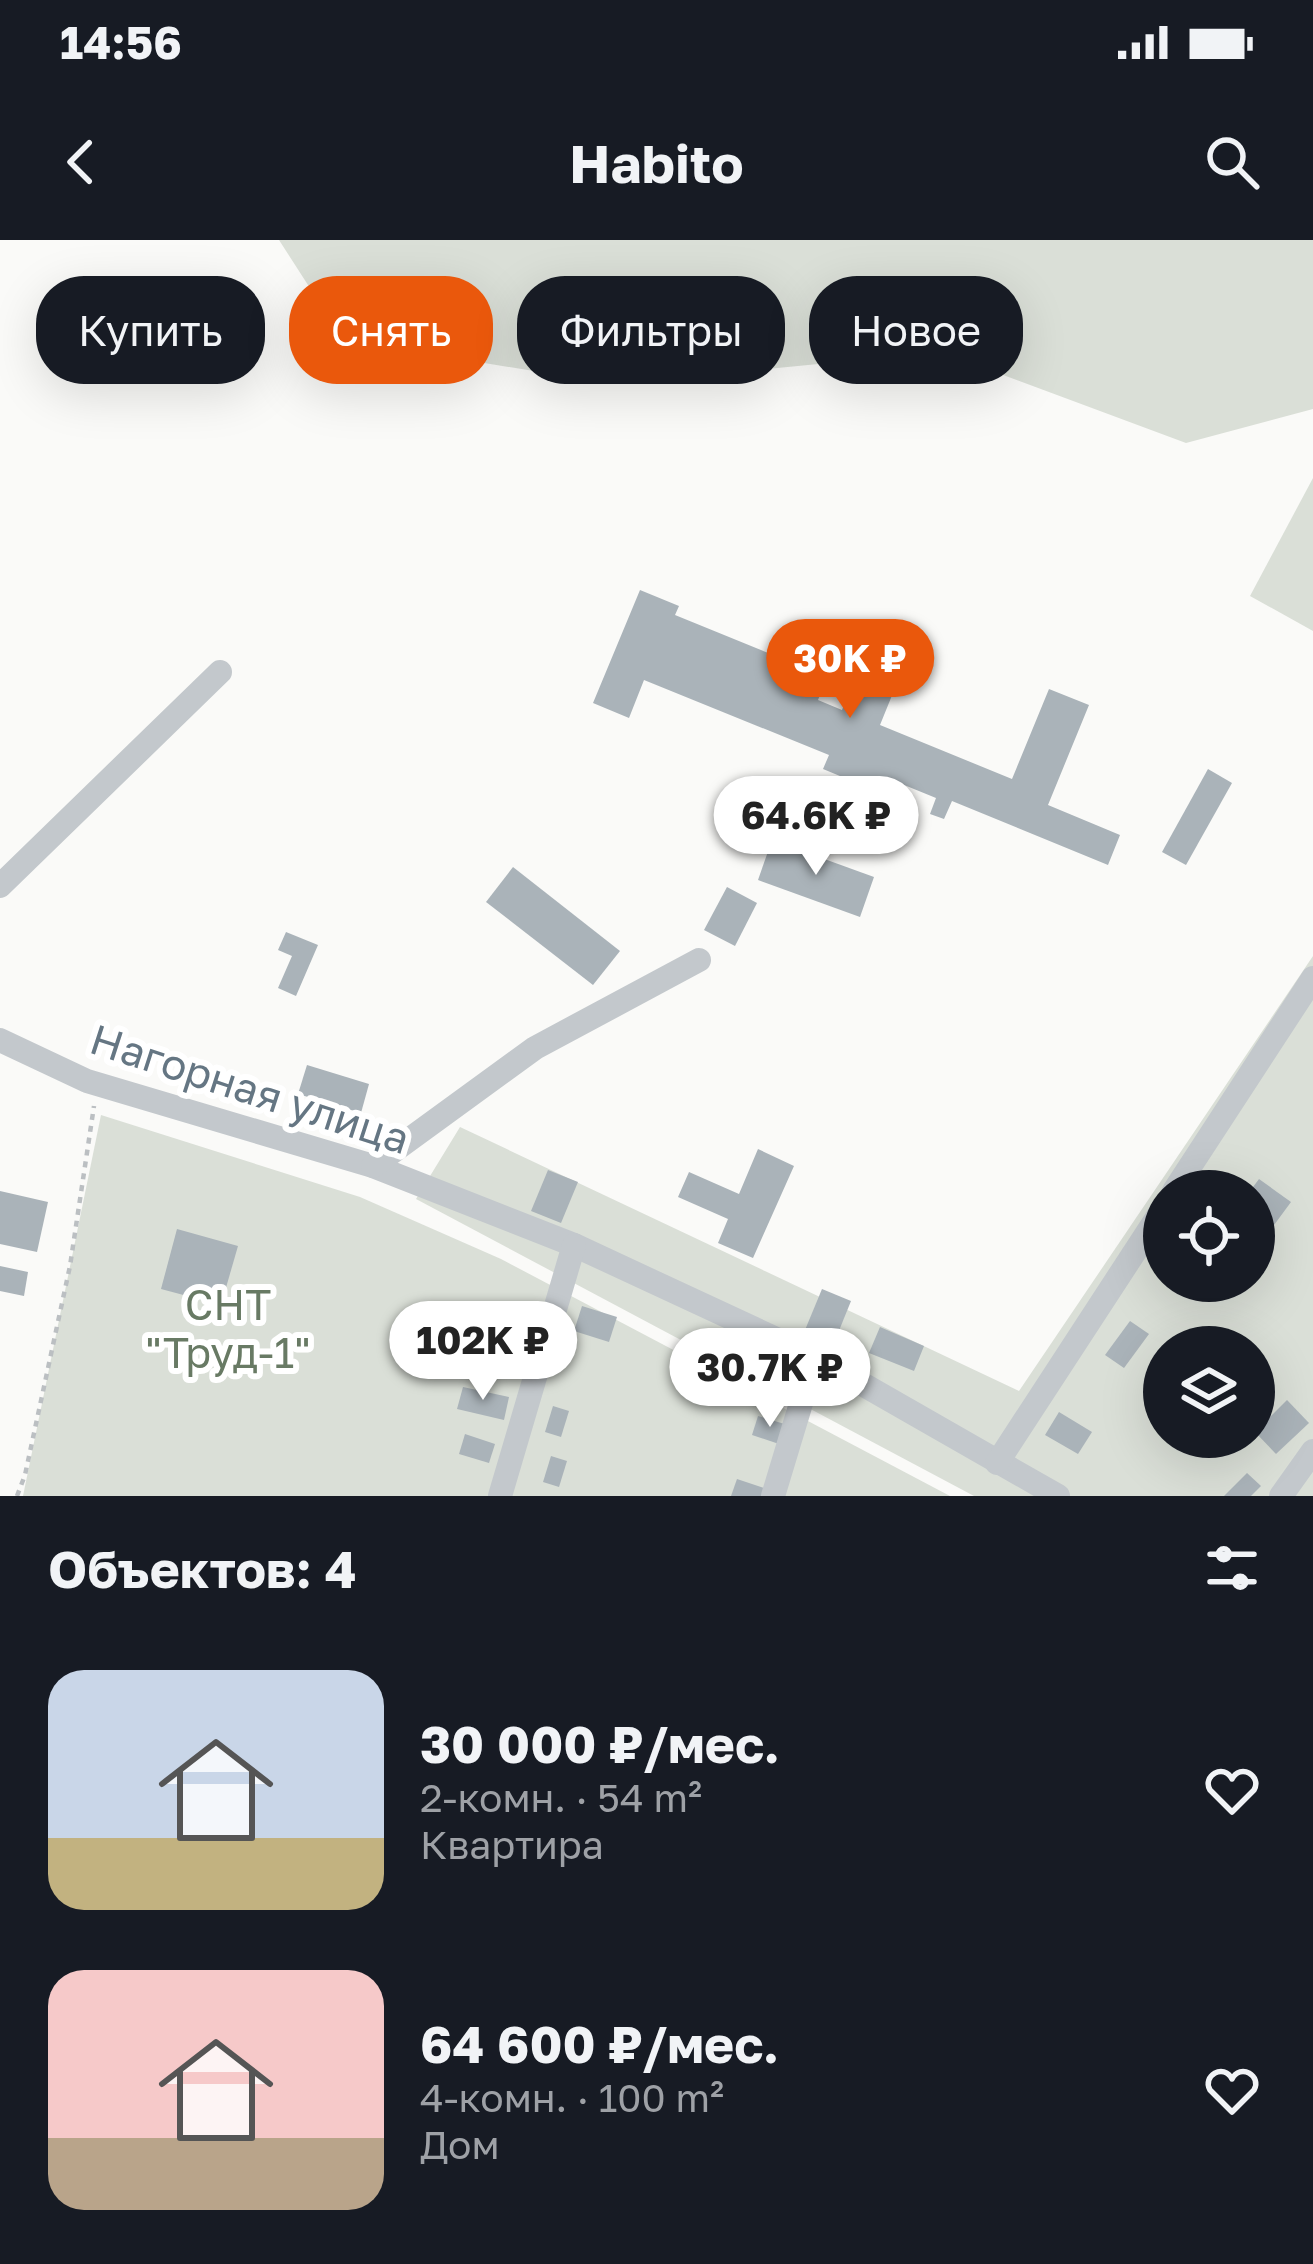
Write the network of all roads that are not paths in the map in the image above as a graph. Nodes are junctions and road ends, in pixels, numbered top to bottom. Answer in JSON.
{"nodes":[{"id":1,"x":220,"y":672,"type":"dead end"},
{"id":2,"x":0,"y":886,"type":"edge"},
{"id":3,"x":699,"y":960,"type":"dead end"},
{"id":4,"x":1313,"y":978,"type":"edge"},
{"id":5,"x":0,"y":1040,"type":"edge"},
{"id":6,"x":373,"y":1166,"type":"junction"},
{"id":7,"x":1188,"y":1170,"type":"edge"},
{"id":8,"x":1143,"y":1239,"type":"edge"},
{"id":9,"x":574,"y":1245,"type":"junction"},
{"id":10,"x":815,"y":1358,"type":"junction"},
{"id":11,"x":1313,"y":1451,"type":"edge"},
{"id":12,"x":997,"y":1463,"type":"junction"},
{"id":13,"x":1044,"y":1492,"type":"edge"},
{"id":14,"x":500,"y":1496,"type":"edge"},
{"id":15,"x":773,"y":1496,"type":"edge"},
{"id":16,"x":1281,"y":1496,"type":"edge"}],
"edges":[{"from":1,"to":2,"type":"street"},
{"from":3,"to":6,"type":"street"},
{"from":4,"to":7,"type":"street"},
{"from":5,"to":6,"type":"street","name":"Нагорная улица"},
{"from":6,"to":9,"type":"street","name":"Нагорная улица"},
{"from":8,"to":12,"type":"street"},
{"from":9,"to":10,"type":"street","name":"Нагорная улица"},
{"from":9,"to":14,"type":"street"},
{"from":10,"to":12,"type":"street","name":"Нагорная улица"},
{"from":10,"to":15,"type":"street"},
{"from":11,"to":16,"type":"street"},
{"from":12,"to":13,"type":"street","name":"Нагорная улица"}]}
